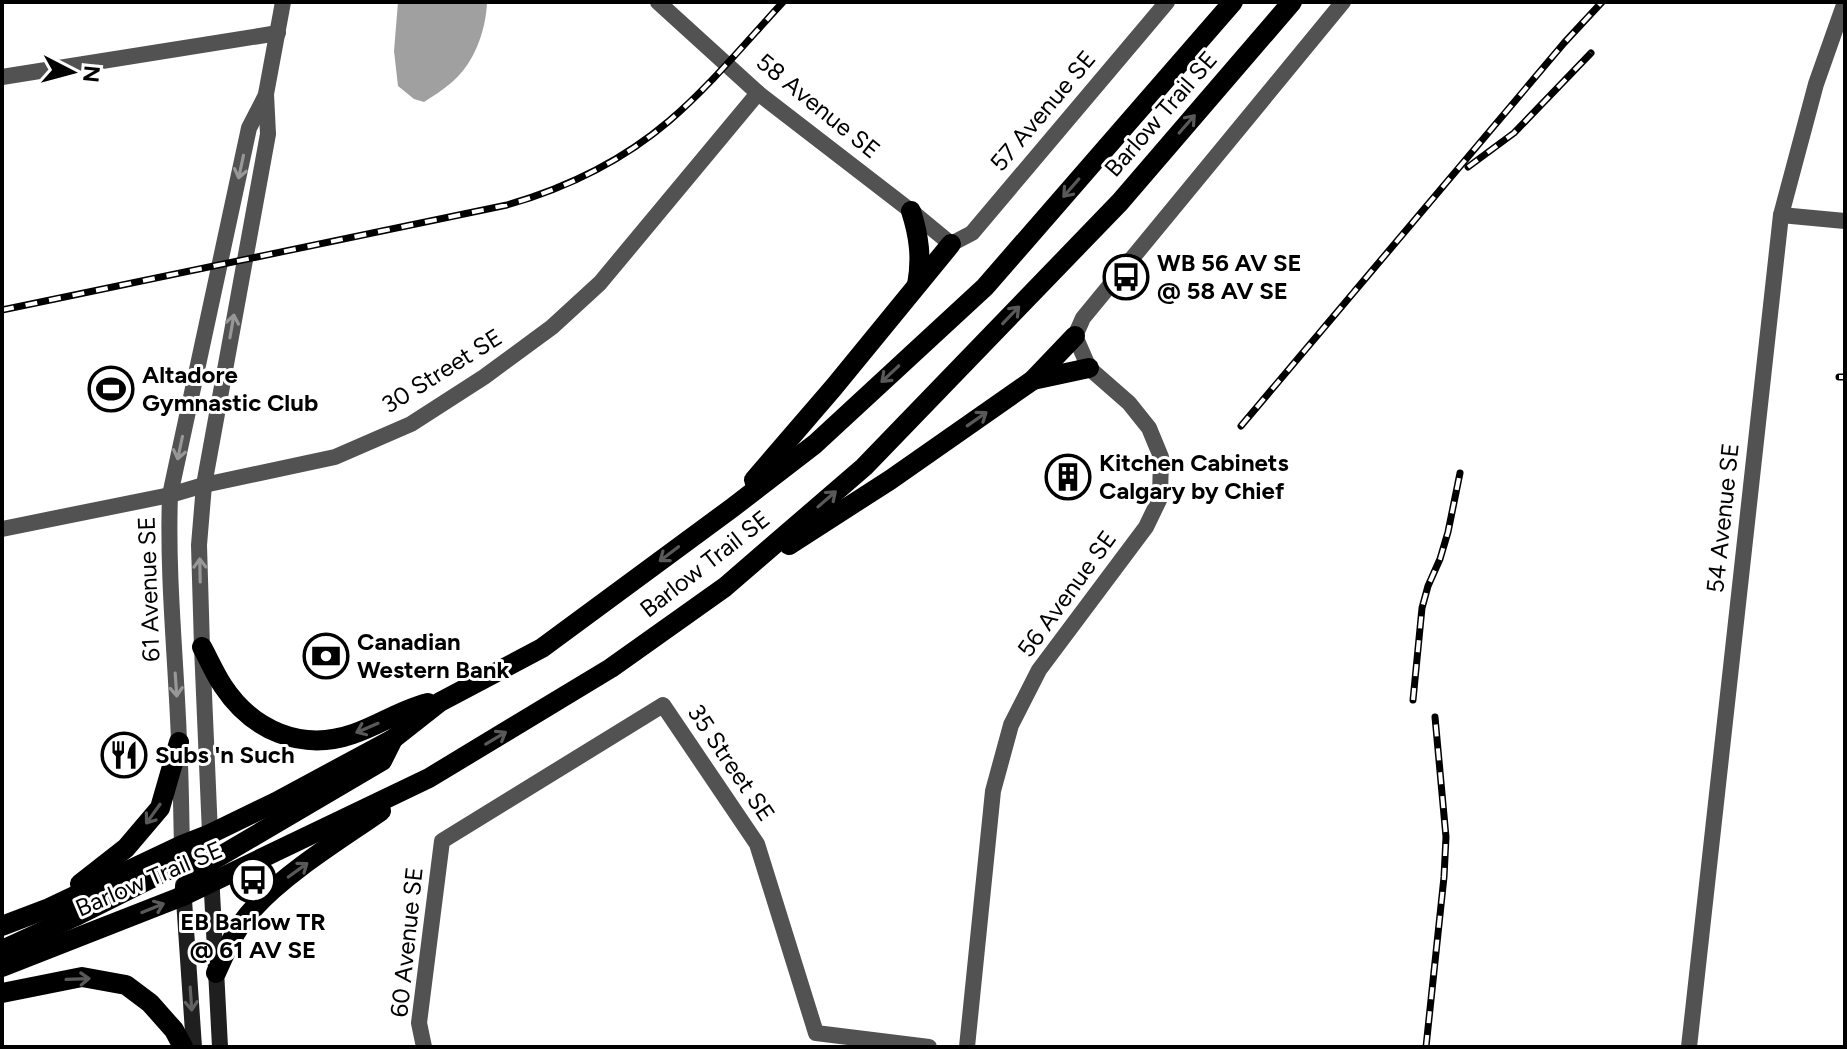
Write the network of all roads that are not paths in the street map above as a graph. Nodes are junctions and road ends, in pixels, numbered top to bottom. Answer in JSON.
{"nodes":[{"id":1,"x":283,"y":2,"type":"edge"},
{"id":2,"x":658,"y":2,"type":"edge"},
{"id":3,"x":1167,"y":2,"type":"edge"},
{"id":4,"x":1233,"y":2,"type":"edge"},
{"id":5,"x":1292,"y":2,"type":"edge"},
{"id":6,"x":1343,"y":2,"type":"edge"},
{"id":7,"x":1845,"y":2,"type":"edge"},
{"id":8,"x":278,"y":33,"type":"junction"},
{"id":9,"x":2,"y":77,"type":"edge"},
{"id":10,"x":758,"y":93,"type":"junction"},
{"id":11,"x":266,"y":94,"type":"junction"},
{"id":12,"x":911,"y":211,"type":"junction"},
{"id":13,"x":1781,"y":215,"type":"junction"},
{"id":14,"x":1845,"y":221,"type":"edge"},
{"id":15,"x":951,"y":244,"type":"junction"},
{"id":16,"x":917,"y":285,"type":"junction"},
{"id":17,"x":1075,"y":336,"type":"junction"},
{"id":18,"x":1089,"y":368,"type":"junction"},
{"id":19,"x":1033,"y":380,"type":"junction"},
{"id":20,"x":204,"y":485,"type":"junction"},
{"id":21,"x":170,"y":495,"type":"junction"},
{"id":22,"x":732,"y":508,"type":"junction"},
{"id":23,"x":2,"y":529,"type":"edge"},
{"id":24,"x":725,"y":587,"type":"junction"},
{"id":25,"x":202,"y":647,"type":"junction"},
{"id":26,"x":440,"y":702,"type":"junction"},
{"id":27,"x":393,"y":739,"type":"junction"},
{"id":28,"x":179,"y":742,"type":"junction"},
{"id":29,"x":429,"y":778,"type":"junction"},
{"id":30,"x":210,"y":834,"type":"junction"},
{"id":31,"x":442,"y":841,"type":"joint"},
{"id":32,"x":182,"y":854,"type":"junction"},
{"id":33,"x":211,"y":872,"type":"junction"},
{"id":34,"x":183,"y":896,"type":"junction"},
{"id":35,"x":49,"y":908,"type":"junction"},
{"id":36,"x":2,"y":926,"type":"edge"},
{"id":37,"x":2,"y":950,"type":"edge"},
{"id":38,"x":2,"y":967,"type":"edge"},
{"id":39,"x":216,"y":973,"type":"junction"},
{"id":40,"x":2,"y":993,"type":"edge"},
{"id":41,"x":183,"y":1047,"type":"edge"},
{"id":42,"x":194,"y":1047,"type":"edge"},
{"id":43,"x":220,"y":1047,"type":"edge"},
{"id":44,"x":424,"y":1047,"type":"edge"},
{"id":45,"x":929,"y":1047,"type":"edge"},
{"id":46,"x":967,"y":1047,"type":"edge"},
{"id":47,"x":1689,"y":1047,"type":"edge"}],
"edges":[{"from":1,"to":8,"type":"street","name":"61 Avenue SE"},
{"from":2,"to":10,"type":"street","name":"58 Avenue SE"},
{"from":3,"to":15,"type":"street","name":"57 Avenue SE"},
{"from":4,"to":22,"type":"main road","name":"Barlow Trail SE","one_way":true},
{"from":24,"to":5,"type":"main road","name":"Barlow Trail SE","one_way":true},
{"from":6,"to":17,"type":"street"},
{"from":7,"to":13,"type":"street","name":"54 Avenue SE"},
{"from":8,"to":9,"type":"street"},
{"from":8,"to":11,"type":"street","name":"61 Avenue SE"},
{"from":10,"to":12,"type":"street","name":"58 Avenue SE"},
{"from":10,"to":20,"type":"street","name":"30 Street SE"},
{"from":20,"to":11,"type":"street","name":"61 Avenue SE","one_way":true},
{"from":11,"to":21,"type":"street","name":"61 Avenue SE","one_way":true},
{"from":12,"to":15,"type":"street","name":"58 Avenue SE"},
{"from":12,"to":16,"type":"main road"},
{"from":13,"to":14,"type":"street"},
{"from":13,"to":47,"type":"street","name":"54 Avenue SE"},
{"from":15,"to":16,"type":"main road"},
{"from":16,"to":22,"type":"main road"},
{"from":17,"to":18,"type":"street","name":"56 Avenue SE"},
{"from":17,"to":19,"type":"main road"},
{"from":18,"to":19,"type":"main road"},
{"from":18,"to":46,"type":"street","name":"56 Avenue SE"},
{"from":24,"to":19,"type":"main road","one_way":true},
{"from":20,"to":21,"type":"street","name":"30 Street SE"},
{"from":25,"to":20,"type":"street","name":"61 Avenue SE","one_way":true},
{"from":21,"to":23,"type":"street","name":"30 Street SE"},
{"from":21,"to":28,"type":"street","name":"61 Avenue SE","one_way":true},
{"from":22,"to":26,"type":"main road","name":"Barlow Trail SE","one_way":true},
{"from":29,"to":24,"type":"main road","name":"Barlow Trail SE","one_way":true},
{"from":26,"to":25,"type":"main road","one_way":true},
{"from":25,"to":30,"type":"street","name":"61 Avenue SE"},
{"from":26,"to":27,"type":"main road","name":"Barlow Trail SE"},
{"from":27,"to":30,"type":"main road","name":"Barlow Trail SE"},
{"from":27,"to":33,"type":"main road"},
{"from":28,"to":32,"type":"street","name":"61 Avenue SE"},
{"from":28,"to":35,"type":"main road","one_way":true},
{"from":29,"to":33,"type":"main road","name":"Barlow Trail SE"},
{"from":39,"to":29,"type":"main road","one_way":true},
{"from":30,"to":32,"type":"main road","name":"Barlow Trail SE"},
{"from":30,"to":33,"type":"street","name":"61 Avenue SE"},
{"from":31,"to":44,"type":"street","name":"60 Avenue SE"},
{"from":31,"to":45,"type":"street","name":"35 Street SE"},
{"from":32,"to":34,"type":"street","name":"61 Avenue SE"},
{"from":32,"to":35,"type":"main road","name":"Barlow Trail SE"},
{"from":32,"to":37,"type":"main road"},
{"from":33,"to":34,"type":"main road","name":"Barlow Trail SE"},
{"from":33,"to":39,"type":"street","name":"61 Avenue SE"},
{"from":38,"to":34,"type":"main road","name":"Barlow Trail SE","one_way":true},
{"from":34,"to":42,"type":"street","name":"61 Avenue SE","one_way":true},
{"from":35,"to":36,"type":"main road","name":"Barlow Trail SE"},
{"from":39,"to":43,"type":"street","name":"61 Avenue SE"},
{"from":40,"to":41,"type":"main road","one_way":true}]}
